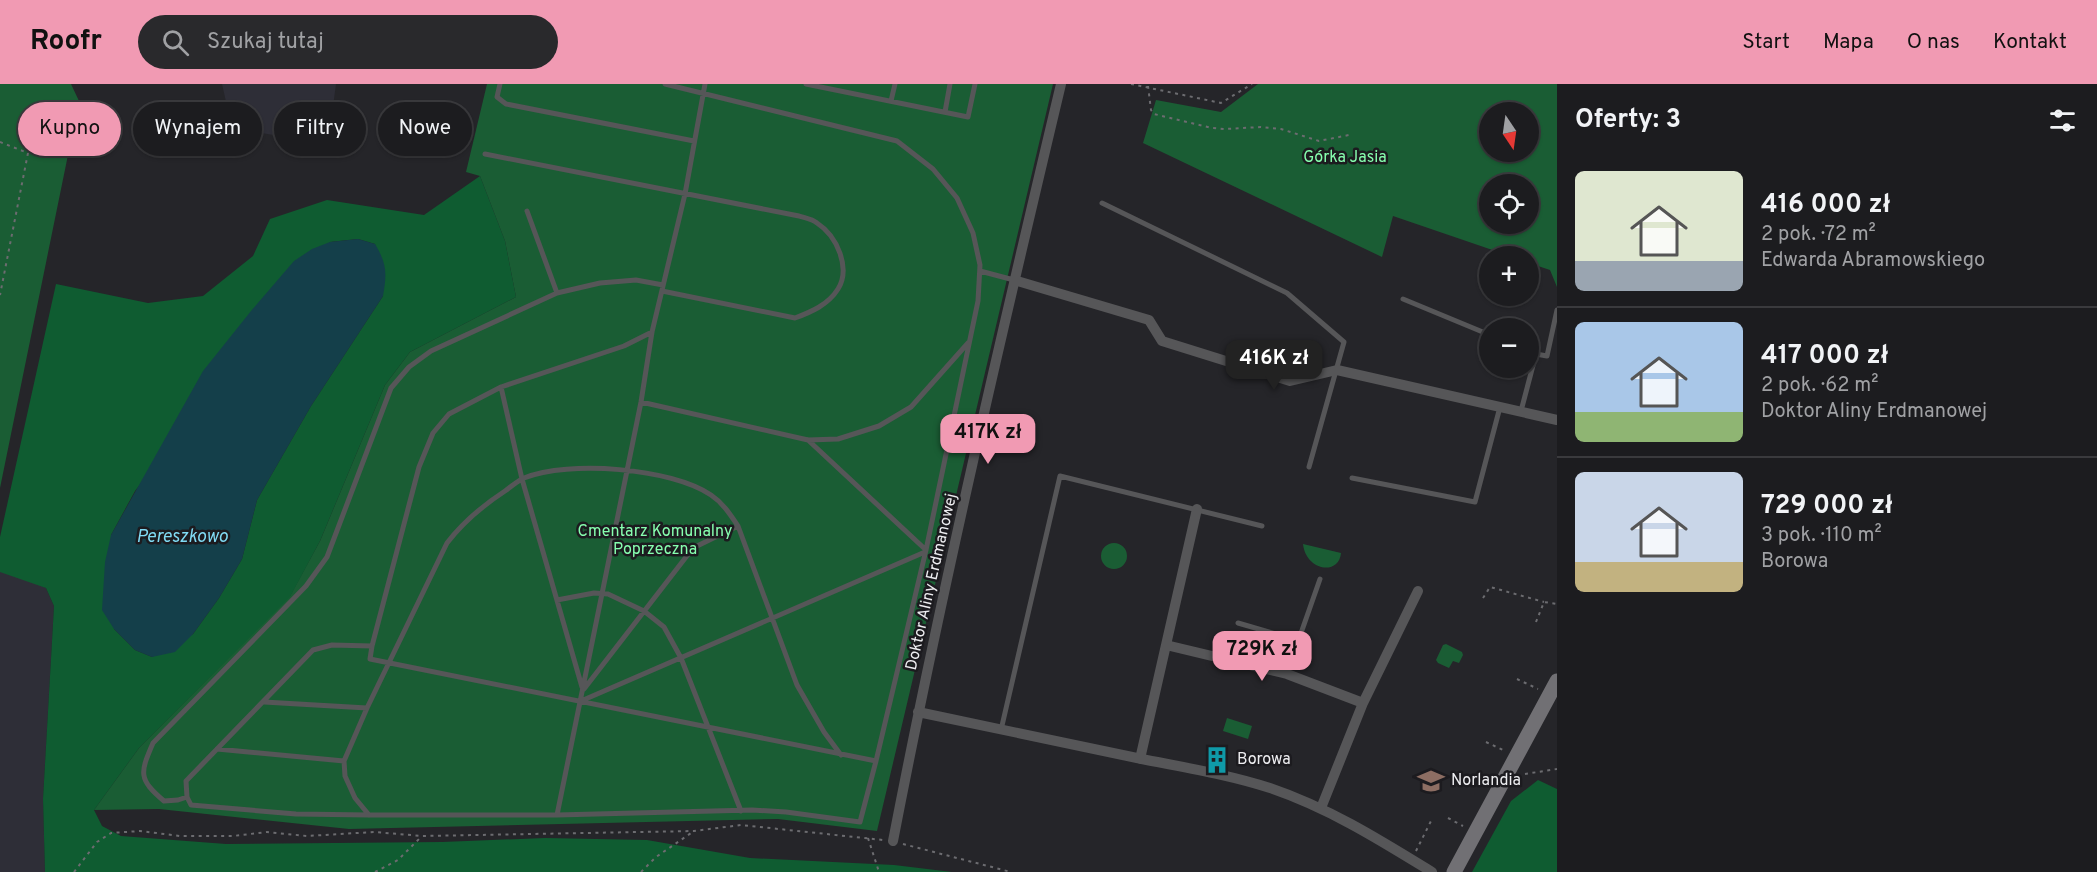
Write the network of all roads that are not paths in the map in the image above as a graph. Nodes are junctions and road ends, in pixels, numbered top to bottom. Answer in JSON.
{"nodes":[{"id":1,"x":500,"y":84,"type":"edge"},
{"id":2,"x":665,"y":84,"type":"edge"},
{"id":3,"x":705,"y":84,"type":"edge"},
{"id":4,"x":806,"y":84,"type":"edge"},
{"id":5,"x":895,"y":84,"type":"edge"},
{"id":6,"x":950,"y":84,"type":"edge"},
{"id":7,"x":975,"y":84,"type":"edge"},
{"id":8,"x":1061,"y":84,"type":"edge"},
{"id":9,"x":703,"y":93,"type":"junction"},
{"id":10,"x":891,"y":101,"type":"junction"},
{"id":11,"x":945,"y":112,"type":"junction"},
{"id":12,"x":694,"y":141,"type":"junction"},
{"id":13,"x":484,"y":154,"type":"dead end"},
{"id":14,"x":685,"y":194,"type":"junction"},
{"id":15,"x":1102,"y":203,"type":"dead end"},
{"id":16,"x":527,"y":211,"type":"dead end"},
{"id":17,"x":980,"y":271,"type":"junction"},
{"id":18,"x":1014,"y":280,"type":"junction"},
{"id":19,"x":662,"y":288,"type":"junction"},
{"id":20,"x":557,"y":293,"type":"junction"},
{"id":21,"x":1402,"y":299,"type":"dead end"},
{"id":22,"x":1557,"y":310,"type":"edge"},
{"id":23,"x":1479,"y":330,"type":"edge"},
{"id":24,"x":652,"y":332,"type":"junction"},
{"id":25,"x":969,"y":342,"type":"junction"},
{"id":26,"x":1539,"y":355,"type":"edge"},
{"id":27,"x":1337,"y":370,"type":"junction"},
{"id":28,"x":1530,"y":378,"type":"edge"},
{"id":29,"x":501,"y":387,"type":"junction"},
{"id":30,"x":641,"y":402,"type":"junction"},
{"id":31,"x":1500,"y":406,"type":"junction"},
{"id":32,"x":1521,"y":411,"type":"junction"},
{"id":33,"x":1557,"y":420,"type":"edge"},
{"id":34,"x":807,"y":440,"type":"junction"},
{"id":35,"x":1309,"y":467,"type":"dead end"},
{"id":36,"x":626,"y":471,"type":"junction"},
{"id":37,"x":1352,"y":478,"type":"dead end"},
{"id":38,"x":522,"y":479,"type":"junction"},
{"id":39,"x":1197,"y":510,"type":"junction"},
{"id":40,"x":738,"y":526,"type":"junction"},
{"id":41,"x":1262,"y":526,"type":"dead end"},
{"id":42,"x":925,"y":551,"type":"junction"},
{"id":43,"x":1320,"y":579,"type":"dead end"},
{"id":44,"x":1418,"y":591,"type":"dead end"},
{"id":45,"x":602,"y":593,"type":"junction"},
{"id":46,"x":557,"y":600,"type":"junction"},
{"id":47,"x":644,"y":611,"type":"junction"},
{"id":48,"x":773,"y":618,"type":"junction"},
{"id":49,"x":1238,"y":623,"type":"dead end"},
{"id":50,"x":1300,"y":641,"type":"junction"},
{"id":51,"x":1166,"y":645,"type":"junction"},
{"id":52,"x":372,"y":646,"type":"junction"},
{"id":53,"x":681,"y":658,"type":"junction"},
{"id":54,"x":388,"y":663,"type":"junction"},
{"id":55,"x":1287,"y":674,"type":"junction"},
{"id":56,"x":1557,"y":681,"type":"edge"},
{"id":57,"x":583,"y":690,"type":"junction"},
{"id":58,"x":264,"y":702,"type":"junction"},
{"id":59,"x":580,"y":702,"type":"junction"},
{"id":60,"x":1363,"y":703,"type":"junction"},
{"id":61,"x":367,"y":708,"type":"junction"},
{"id":62,"x":918,"y":712,"type":"junction"},
{"id":63,"x":709,"y":728,"type":"junction"},
{"id":64,"x":1001,"y":730,"type":"junction"},
{"id":65,"x":217,"y":749,"type":"junction"},
{"id":66,"x":841,"y":755,"type":"junction"},
{"id":67,"x":1140,"y":759,"type":"junction"},
{"id":68,"x":344,"y":761,"type":"junction"},
{"id":69,"x":876,"y":762,"type":"junction"},
{"id":70,"x":187,"y":797,"type":"junction"},
{"id":71,"x":1321,"y":808,"type":"junction"},
{"id":72,"x":741,"y":811,"type":"junction"},
{"id":73,"x":369,"y":815,"type":"junction"},
{"id":74,"x":557,"y":815,"type":"junction"},
{"id":75,"x":892,"y":842,"type":"road end"},
{"id":76,"x":1432,"y":872,"type":"edge"},
{"id":77,"x":1454,"y":872,"type":"edge"}],
"edges":[{"from":1,"to":12,"type":"lane"},
{"from":2,"to":9,"type":"lane"},
{"from":3,"to":9,"type":"lane"},
{"from":4,"to":10,"type":"lane"},
{"from":5,"to":10,"type":"lane"},
{"from":6,"to":11,"type":"lane"},
{"from":7,"to":11,"type":"lane"},
{"from":8,"to":18,"type":"street","name":"Doktor Aliny Erdmanowej"},
{"from":9,"to":12,"type":"lane"},
{"from":9,"to":17,"type":"lane"},
{"from":10,"to":11,"type":"lane"},
{"from":12,"to":14,"type":"lane"},
{"from":13,"to":14,"type":"lane"},
{"from":14,"to":19,"type":"lane"},
{"from":14,"to":19,"type":"lane"},
{"from":15,"to":27,"type":"lane"},
{"from":16,"to":20,"type":"lane"},
{"from":17,"to":18,"type":"lane"},
{"from":17,"to":25,"type":"lane"},
{"from":18,"to":27,"type":"street"},
{"from":18,"to":62,"type":"street","name":"Doktor Aliny Erdmanowej"},
{"from":19,"to":20,"type":"lane"},
{"from":19,"to":24,"type":"lane"},
{"from":20,"to":70,"type":"lane"},
{"from":21,"to":23,"type":"lane"},
{"from":22,"to":26,"type":"lane"},
{"from":24,"to":29,"type":"lane"},
{"from":24,"to":30,"type":"lane"},
{"from":25,"to":34,"type":"lane"},
{"from":25,"to":42,"type":"lane"},
{"from":27,"to":31,"type":"street"},
{"from":27,"to":35,"type":"lane"},
{"from":28,"to":32,"type":"lane"},
{"from":29,"to":38,"type":"lane"},
{"from":29,"to":52,"type":"lane"},
{"from":30,"to":34,"type":"lane"},
{"from":30,"to":36,"type":"lane"},
{"from":31,"to":32,"type":"street"},
{"from":31,"to":37,"type":"lane"},
{"from":32,"to":33,"type":"street"},
{"from":34,"to":42,"type":"lane"},
{"from":36,"to":38,"type":"lane"},
{"from":36,"to":40,"type":"lane"},
{"from":36,"to":45,"type":"lane"},
{"from":38,"to":46,"type":"lane"},
{"from":38,"to":54,"type":"lane"},
{"from":39,"to":41,"type":"lane"},
{"from":39,"to":51,"type":"street"},
{"from":39,"to":64,"type":"lane"},
{"from":40,"to":47,"type":"lane"},
{"from":40,"to":48,"type":"lane"},
{"from":42,"to":48,"type":"lane"},
{"from":42,"to":69,"type":"lane"},
{"from":43,"to":50,"type":"lane"},
{"from":44,"to":60,"type":"street"},
{"from":45,"to":46,"type":"lane"},
{"from":45,"to":47,"type":"lane"},
{"from":45,"to":57,"type":"lane"},
{"from":46,"to":57,"type":"lane"},
{"from":47,"to":53,"type":"lane"},
{"from":47,"to":57,"type":"lane"},
{"from":48,"to":53,"type":"lane"},
{"from":48,"to":66,"type":"lane"},
{"from":49,"to":50,"type":"lane"},
{"from":50,"to":55,"type":"lane"},
{"from":51,"to":55,"type":"street"},
{"from":51,"to":67,"type":"street"},
{"from":52,"to":54,"type":"lane"},
{"from":52,"to":58,"type":"lane"},
{"from":53,"to":59,"type":"lane"},
{"from":53,"to":63,"type":"lane"},
{"from":54,"to":59,"type":"lane"},
{"from":54,"to":61,"type":"lane"},
{"from":55,"to":60,"type":"street"},
{"from":56,"to":77,"type":"street"},
{"from":57,"to":59,"type":"lane"},
{"from":58,"to":61,"type":"lane"},
{"from":58,"to":65,"type":"lane"},
{"from":59,"to":63,"type":"lane"},
{"from":59,"to":74,"type":"lane"},
{"from":60,"to":71,"type":"street"},
{"from":61,"to":68,"type":"lane"},
{"from":62,"to":64,"type":"street"},
{"from":62,"to":75,"type":"street","name":"Doktor Aliny Erdmanowej"},
{"from":63,"to":66,"type":"lane"},
{"from":63,"to":72,"type":"lane"},
{"from":64,"to":67,"type":"street"},
{"from":65,"to":68,"type":"lane"},
{"from":65,"to":70,"type":"lane"},
{"from":66,"to":69,"type":"lane"},
{"from":67,"to":71,"type":"street"},
{"from":68,"to":73,"type":"lane"},
{"from":69,"to":72,"type":"lane"},
{"from":70,"to":73,"type":"lane"},
{"from":71,"to":76,"type":"street"},
{"from":72,"to":74,"type":"lane"},
{"from":73,"to":74,"type":"lane"}]}
